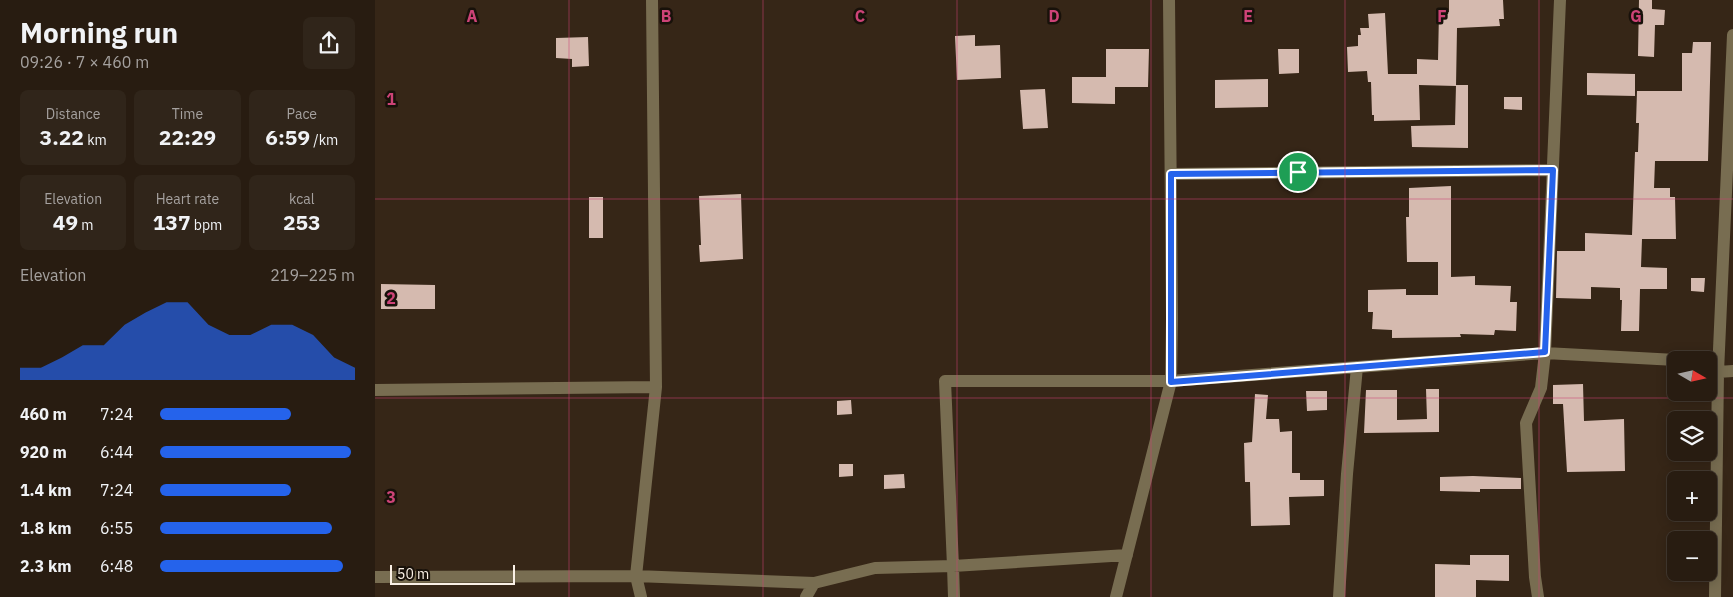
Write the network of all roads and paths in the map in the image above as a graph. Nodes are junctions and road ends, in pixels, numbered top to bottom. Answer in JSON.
{"nodes":[{"id":1,"x":652,"y":0,"type":"edge"},
{"id":2,"x":1169,"y":0,"type":"edge"},
{"id":3,"x":1560,"y":0,"type":"edge"},
{"id":4,"x":1733,"y":35,"type":"edge"},
{"id":5,"x":1553,"y":170,"type":"junction"},
{"id":6,"x":1171,"y":174,"type":"junction"},
{"id":7,"x":1714,"y":351,"type":"edge"},
{"id":8,"x":1545,"y":352,"type":"junction"},
{"id":9,"x":1667,"y":359,"type":"edge"},
{"id":10,"x":1357,"y":367,"type":"junction"},
{"id":11,"x":1717,"y":370,"type":"edge"},
{"id":12,"x":1733,"y":371,"type":"edge"},
{"id":13,"x":1171,"y":382,"type":"junction"},
{"id":14,"x":656,"y":387,"type":"junction"},
{"id":15,"x":375,"y":390,"type":"edge"},
{"id":16,"x":1713,"y":401,"type":"edge"},
{"id":17,"x":1127,"y":555,"type":"junction"},
{"id":18,"x":953,"y":566,"type":"junction"},
{"id":19,"x":636,"y":576,"type":"junction"},
{"id":20,"x":375,"y":577,"type":"edge"},
{"id":21,"x":814,"y":583,"type":"junction"},
{"id":22,"x":641,"y":597,"type":"edge"},
{"id":23,"x":806,"y":597,"type":"edge"},
{"id":24,"x":954,"y":597,"type":"edge"},
{"id":25,"x":1116,"y":597,"type":"edge"},
{"id":26,"x":1339,"y":597,"type":"edge"},
{"id":27,"x":1538,"y":597,"type":"edge"},
{"id":28,"x":1715,"y":597,"type":"edge"}],
"edges":[{"from":1,"to":14,"type":"street"},
{"from":2,"to":6,"type":"street"},
{"from":3,"to":5,"type":"street"},
{"from":4,"to":7,"type":"street"},
{"from":5,"to":6,"type":"street"},
{"from":5,"to":8,"type":"street"},
{"from":6,"to":13,"type":"street"},
{"from":8,"to":9,"type":"street"},
{"from":8,"to":10,"type":"street"},
{"from":8,"to":27,"type":"street"},
{"from":10,"to":13,"type":"street"},
{"from":10,"to":26,"type":"street"},
{"from":11,"to":12,"type":"street"},
{"from":13,"to":17,"type":"street"},
{"from":13,"to":18,"type":"street"},
{"from":14,"to":15,"type":"street"},
{"from":14,"to":19,"type":"street"},
{"from":16,"to":28,"type":"street"},
{"from":17,"to":18,"type":"street"},
{"from":17,"to":25,"type":"street"},
{"from":18,"to":21,"type":"street"},
{"from":18,"to":24,"type":"street"},
{"from":19,"to":20,"type":"street"},
{"from":19,"to":21,"type":"street"},
{"from":19,"to":22,"type":"street"},
{"from":21,"to":23,"type":"street"}]}
